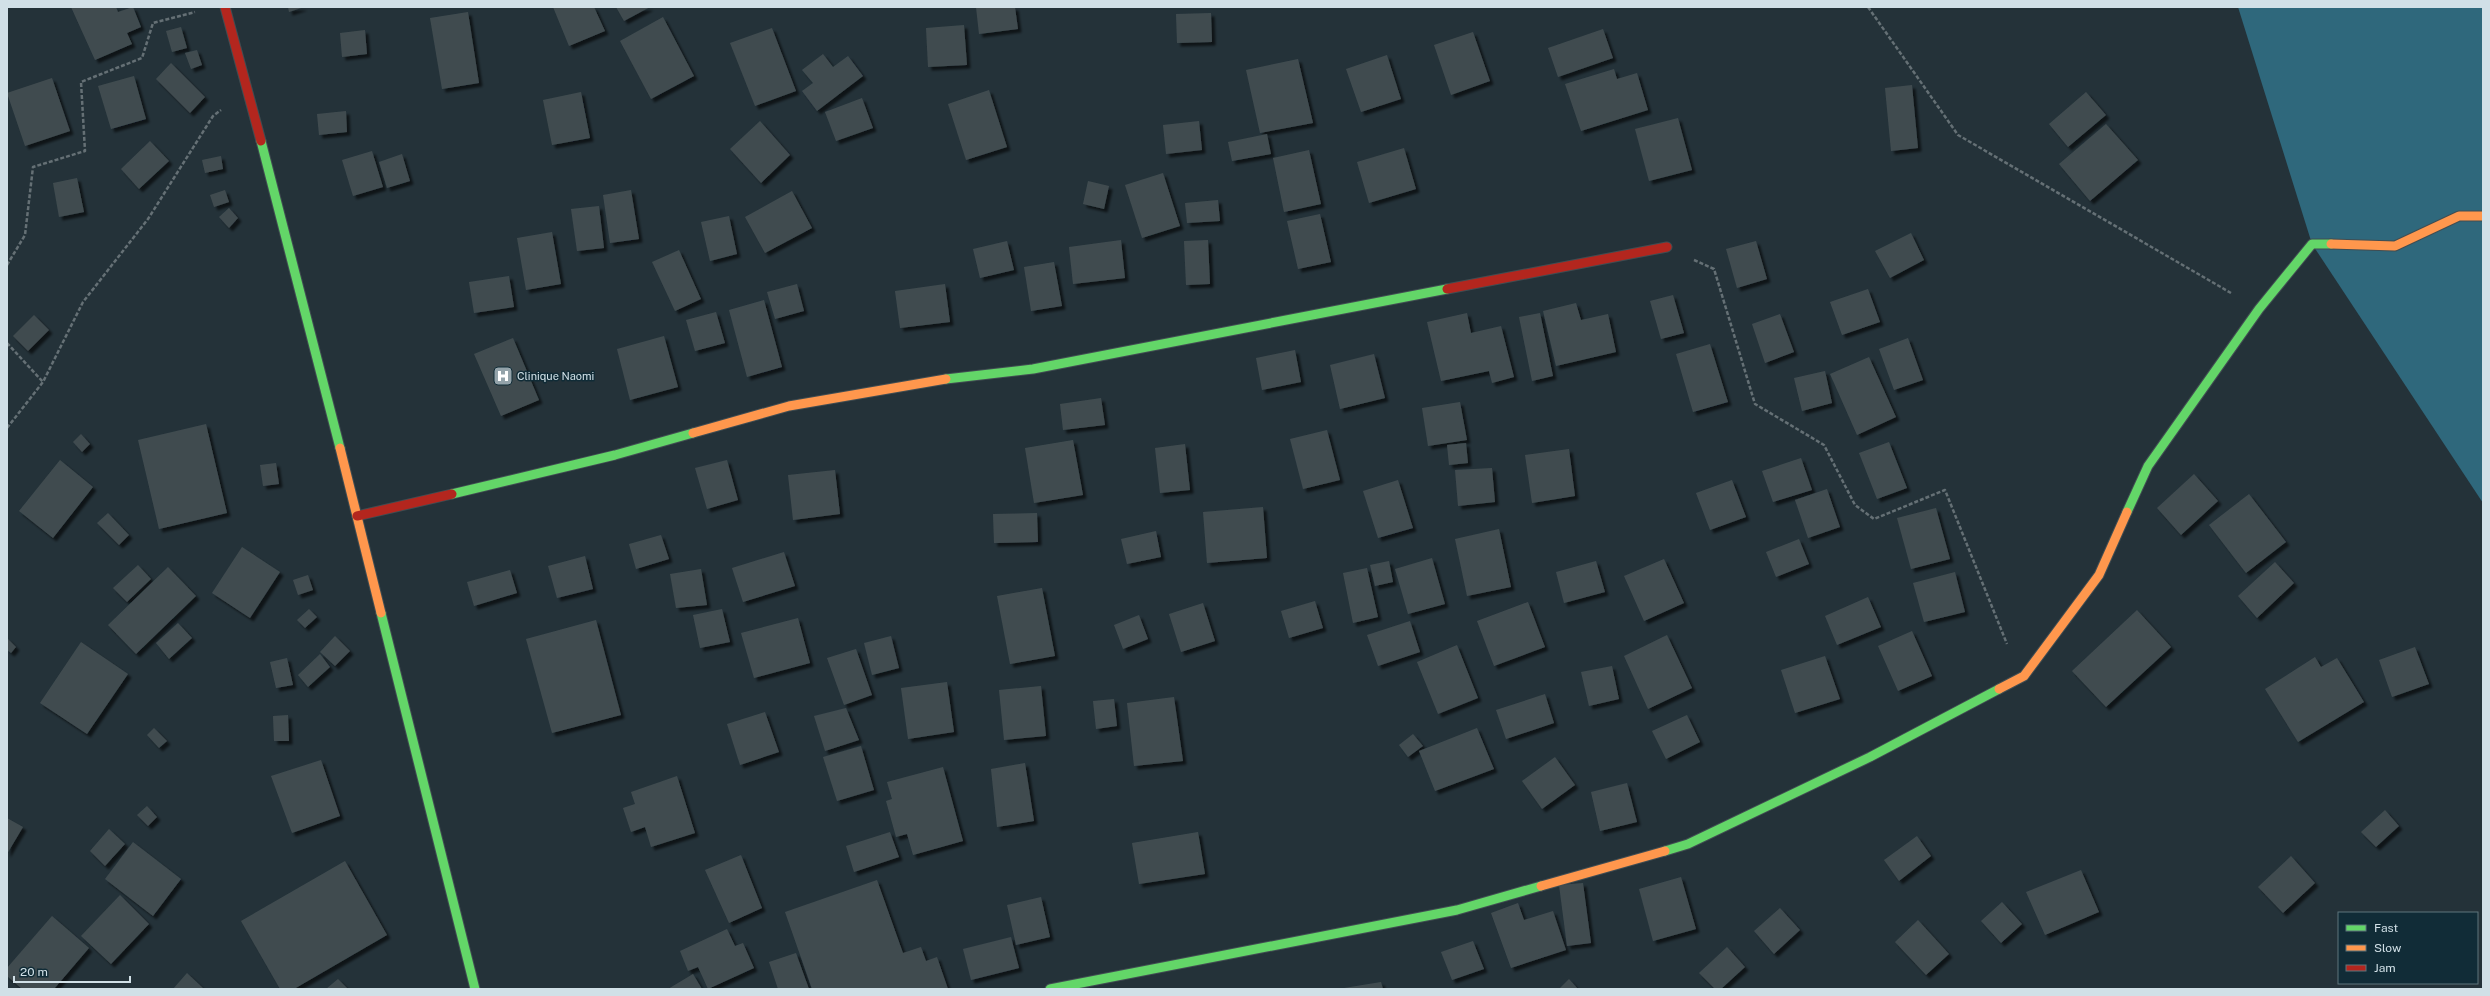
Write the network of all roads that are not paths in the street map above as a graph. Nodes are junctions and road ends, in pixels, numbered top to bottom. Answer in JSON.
{"nodes":[{"id":1,"x":225,"y":8,"type":"edge"},
{"id":2,"x":2483,"y":216,"type":"edge"},
{"id":3,"x":1667,"y":247,"type":"road end"},
{"id":4,"x":357,"y":516,"type":"junction"},
{"id":5,"x":475,"y":989,"type":"edge"},
{"id":6,"x":1050,"y":989,"type":"edge"}],
"edges":[{"from":1,"to":4,"type":"street"},
{"from":2,"to":6,"type":"street"},
{"from":3,"to":4,"type":"street"},
{"from":4,"to":5,"type":"street"}]}
